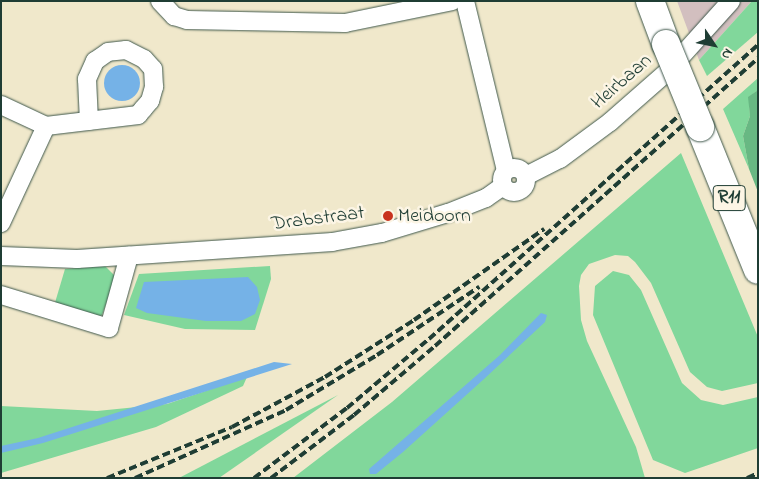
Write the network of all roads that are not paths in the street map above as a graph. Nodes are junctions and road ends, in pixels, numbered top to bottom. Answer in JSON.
{"nodes":[{"id":1,"x":160,"y":1,"type":"edge"},
{"id":2,"x":452,"y":1,"type":"edge"},
{"id":3,"x":465,"y":1,"type":"edge"},
{"id":4,"x":650,"y":1,"type":"edge"},
{"id":5,"x":731,"y":1,"type":"edge"},
{"id":6,"x":1,"y":105,"type":"edge"},
{"id":7,"x":89,"y":121,"type":"junction"},
{"id":8,"x":46,"y":126,"type":"junction"},
{"id":9,"x":505,"y":178,"type":"junction"},
{"id":10,"x":1,"y":223,"type":"edge"},
{"id":11,"x":1,"y":256,"type":"edge"},
{"id":12,"x":129,"y":256,"type":"junction"},
{"id":13,"x":758,"y":270,"type":"edge"},
{"id":14,"x":1,"y":295,"type":"edge"}],
"edges":[{"from":1,"to":2,"type":"street"},
{"from":3,"to":9,"type":"street"},
{"from":4,"to":13,"type":"main road","number":"R11","bridge":true},
{"from":5,"to":9,"type":"street","name":"Heirbaan"},
{"from":6,"to":8,"type":"street"},
{"from":7,"to":7,"type":"street"},
{"from":7,"to":8,"type":"street"},
{"from":8,"to":10,"type":"street"},
{"from":9,"to":12,"type":"street","name":"Drabstraat"},
{"from":11,"to":12,"type":"street","name":"Drabstraat"},
{"from":12,"to":14,"type":"street"}]}
